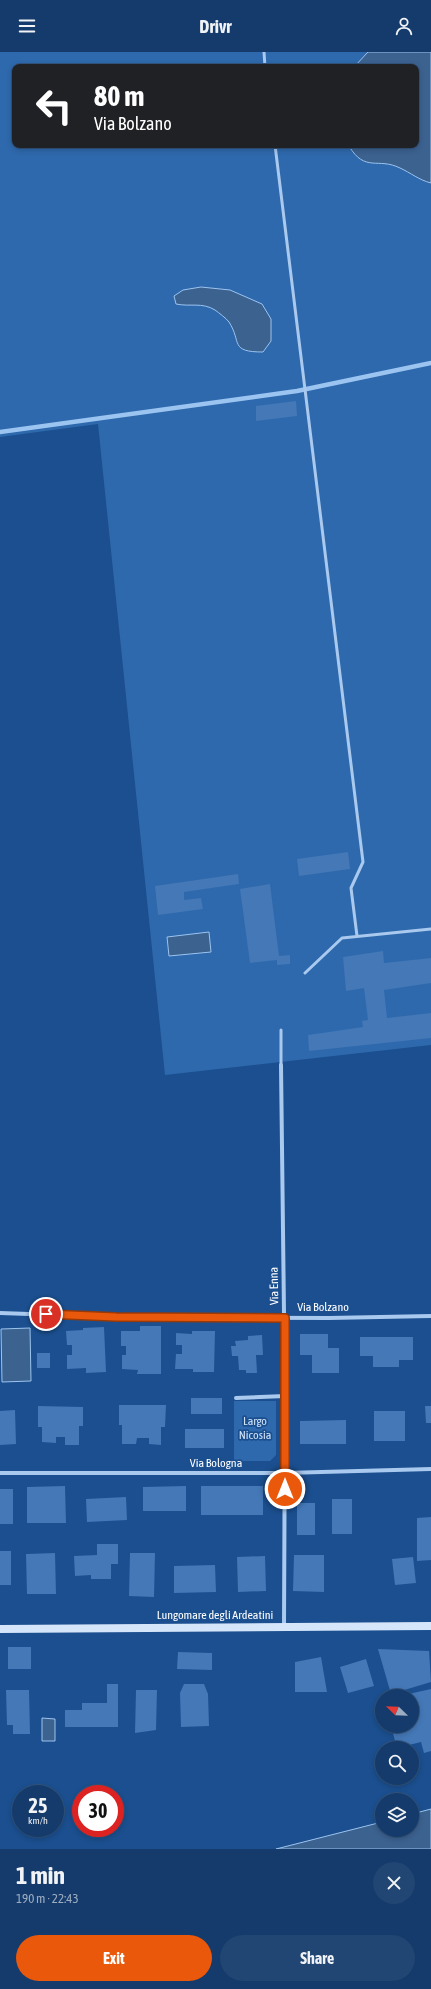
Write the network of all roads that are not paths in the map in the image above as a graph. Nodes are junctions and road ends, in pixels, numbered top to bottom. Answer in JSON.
{"nodes":[{"id":1,"x":264,"y":52,"type":"edge"},
{"id":2,"x":265,"y":64,"type":"edge"},
{"id":3,"x":275,"y":148,"type":"edge"},
{"id":4,"x":431,"y":929,"type":"edge"},
{"id":5,"x":357,"y":936,"type":"junction"},
{"id":6,"x":305,"y":973,"type":"dead end"},
{"id":7,"x":281,"y":1030,"type":"dead end"},
{"id":8,"x":281,"y":1064,"type":"joint"},
{"id":9,"x":0,"y":1313,"type":"edge"},
{"id":10,"x":431,"y":1316,"type":"edge"},
{"id":11,"x":285,"y":1318,"type":"junction"},
{"id":12,"x":285,"y":1396,"type":"junction"},
{"id":13,"x":236,"y":1398,"type":"dead end"},
{"id":14,"x":431,"y":1469,"type":"edge"},
{"id":15,"x":0,"y":1473,"type":"edge"},
{"id":16,"x":286,"y":1473,"type":"junction"},
{"id":17,"x":431,"y":1626,"type":"edge"},
{"id":18,"x":284,"y":1627,"type":"junction"},
{"id":19,"x":0,"y":1629,"type":"edge"}],
"edges":[{"from":1,"to":2,"type":"lane"},
{"from":3,"to":5,"type":"lane"},
{"from":4,"to":5,"type":"lane"},
{"from":5,"to":6,"type":"lane"},
{"from":7,"to":8,"type":"lane"},
{"from":8,"to":11,"type":"street","name":"Via Enna"},
{"from":9,"to":11,"type":"street","name":"Via Bolzano"},
{"from":10,"to":11,"type":"street","name":"Via Bolzano"},
{"from":11,"to":12,"type":"street","name":"Via Enna"},
{"from":12,"to":13,"type":"street"},
{"from":12,"to":16,"type":"street","name":"Via Enna"},
{"from":14,"to":16,"type":"street","name":"Via Bologna"},
{"from":15,"to":16,"type":"street","name":"Via Bologna"},
{"from":16,"to":18,"type":"street","name":"Via Enna"},
{"from":17,"to":18,"type":"main road","name":"Lungomare degli Ardeatini"},
{"from":18,"to":19,"type":"main road","name":"Lungomare degli Ardeatini"}]}
